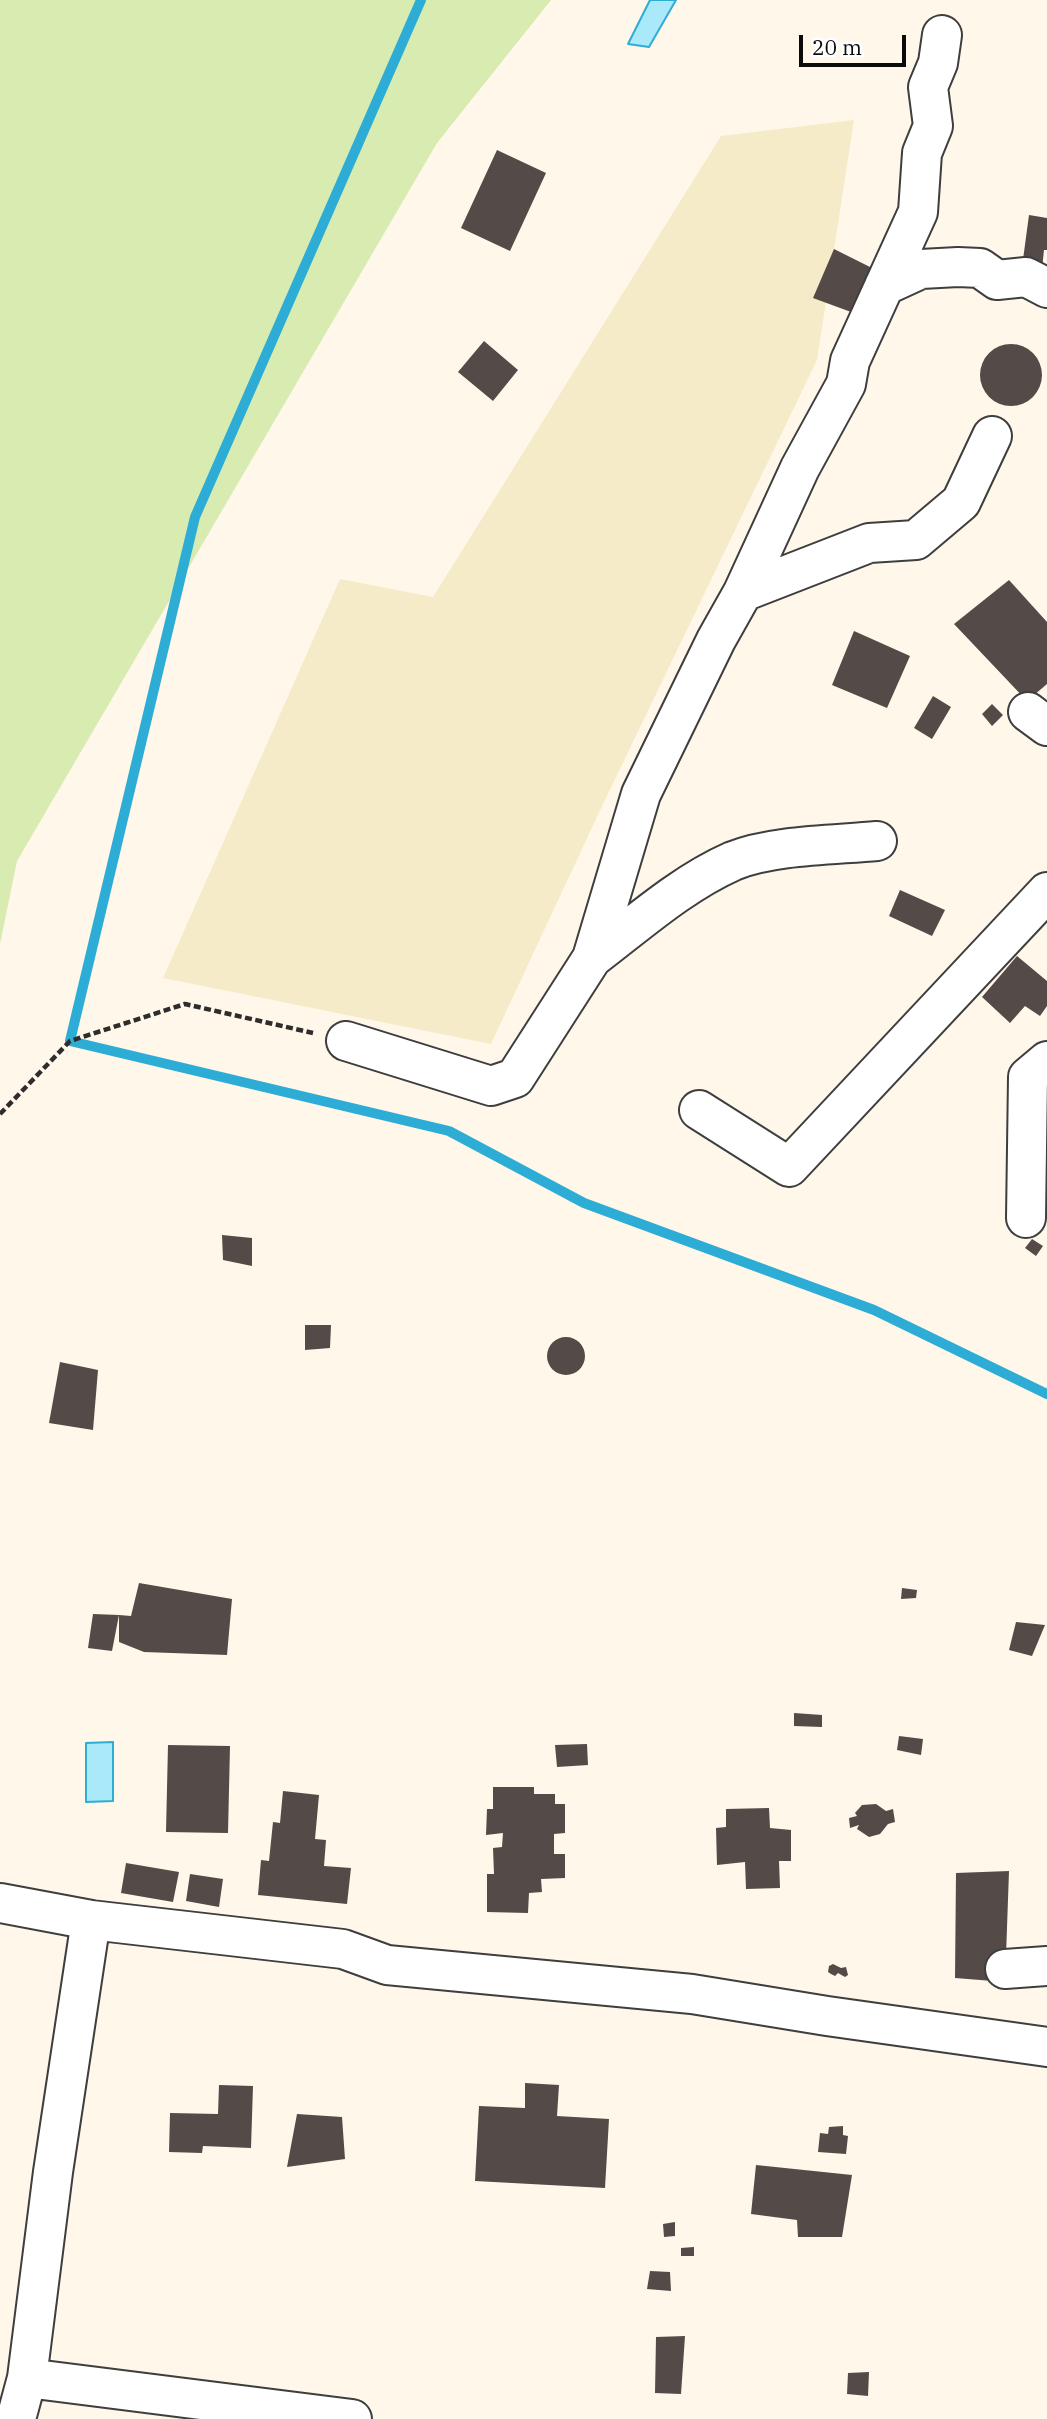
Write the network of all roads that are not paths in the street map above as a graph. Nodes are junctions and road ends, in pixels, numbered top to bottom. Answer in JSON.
{"nodes":[{"id":1,"x":942,"y":35,"type":"dead end"},
{"id":2,"x":884,"y":286,"type":"junction"},
{"id":3,"x":1047,"y":288,"type":"edge"},
{"id":4,"x":992,"y":436,"type":"dead end"},
{"id":5,"x":743,"y":592,"type":"junction"},
{"id":6,"x":877,"y":841,"type":"dead end"},
{"id":7,"x":1047,"y":892,"type":"edge"},
{"id":8,"x":592,"y":958,"type":"junction"},
{"id":9,"x":346,"y":1041,"type":"road end"},
{"id":10,"x":1047,"y":1060,"type":"edge"},
{"id":11,"x":699,"y":1110,"type":"dead end"},
{"id":12,"x":1026,"y":1218,"type":"dead end"},
{"id":13,"x":0,"y":1903,"type":"edge"},
{"id":14,"x":91,"y":1920,"type":"junction"},
{"id":15,"x":1047,"y":1966,"type":"edge"},
{"id":16,"x":1005,"y":1969,"type":"dead end"},
{"id":17,"x":1047,"y":2047,"type":"edge"},
{"id":18,"x":27,"y":2378,"type":"junction"},
{"id":19,"x":16,"y":2419,"type":"edge"},
{"id":20,"x":352,"y":2419,"type":"edge"}],
"edges":[{"from":1,"to":2,"type":"street"},
{"from":2,"to":3,"type":"street"},
{"from":2,"to":5,"type":"street"},
{"from":4,"to":5,"type":"street"},
{"from":5,"to":8,"type":"street"},
{"from":6,"to":8,"type":"street"},
{"from":7,"to":11,"type":"street"},
{"from":8,"to":9,"type":"street"},
{"from":10,"to":12,"type":"street"},
{"from":13,"to":14,"type":"street"},
{"from":14,"to":17,"type":"street"},
{"from":14,"to":18,"type":"street"},
{"from":15,"to":16,"type":"street"},
{"from":18,"to":19,"type":"street"},
{"from":18,"to":20,"type":"street"}]}
